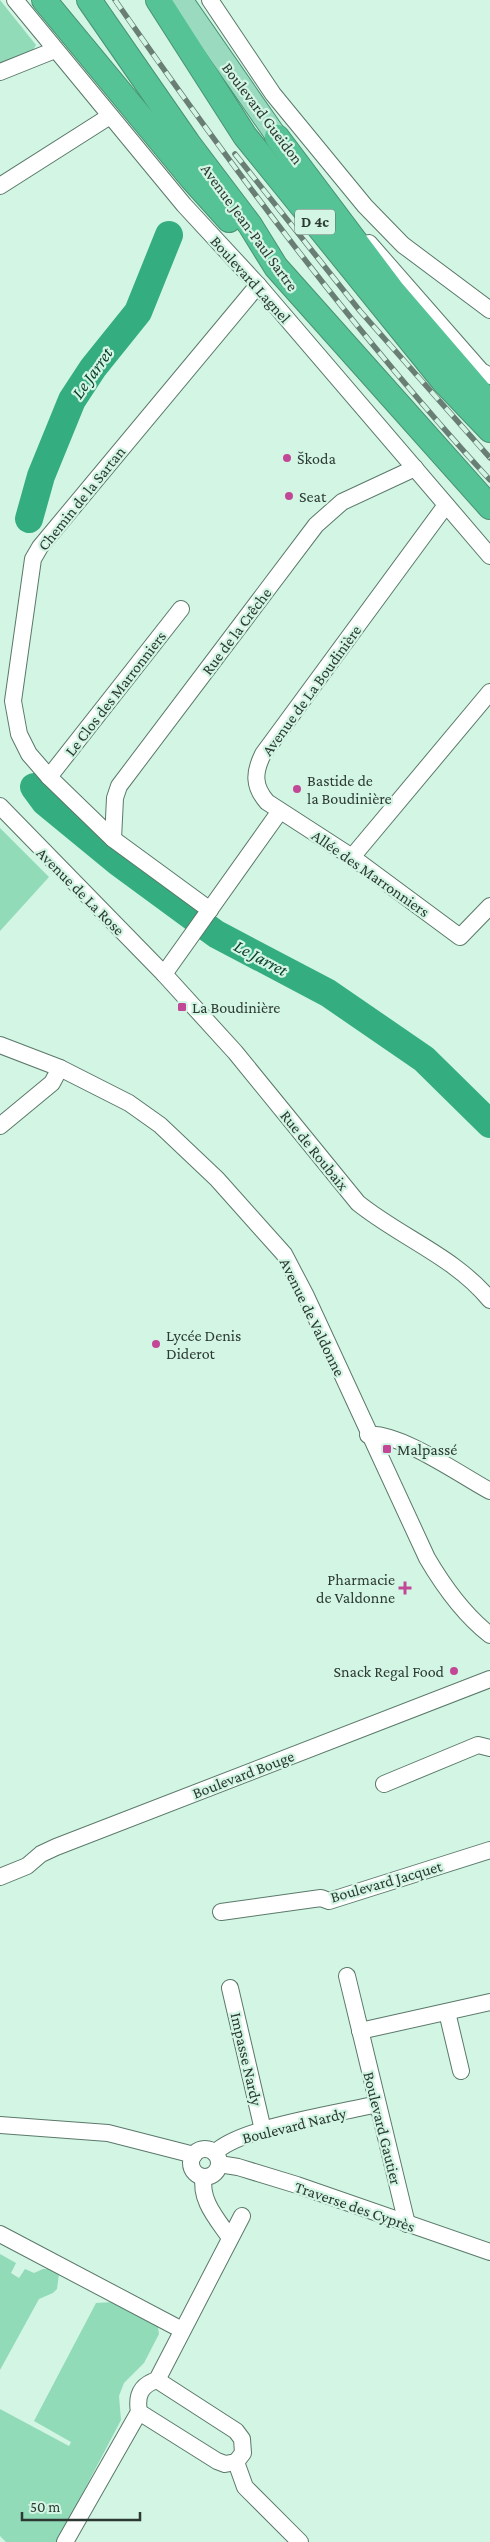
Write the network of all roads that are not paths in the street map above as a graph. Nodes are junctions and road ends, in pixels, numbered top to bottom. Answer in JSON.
{"nodes":[{"id":1,"x":15,"y":0,"type":"edge"},
{"id":2,"x":44,"y":0,"type":"edge"},
{"id":3,"x":89,"y":0,"type":"edge"},
{"id":4,"x":158,"y":0,"type":"edge"},
{"id":5,"x":182,"y":0,"type":"edge"},
{"id":6,"x":210,"y":0,"type":"edge"},
{"id":7,"x":55,"y":50,"type":"junction"},
{"id":8,"x":0,"y":72,"type":"edge"},
{"id":9,"x":110,"y":116,"type":"junction"},
{"id":10,"x":277,"y":137,"type":"junction"},
{"id":11,"x":0,"y":186,"type":"edge"},
{"id":12,"x":276,"y":267,"type":"junction"},
{"id":13,"x":258,"y":285,"type":"junction"},
{"id":14,"x":490,"y":310,"type":"edge"},
{"id":15,"x":490,"y":376,"type":"edge"},
{"id":16,"x":373,"y":378,"type":"junction"},
{"id":17,"x":490,"y":404,"type":"edge"},
{"id":18,"x":490,"y":430,"type":"edge"},
{"id":19,"x":415,"y":468,"type":"junction"},
{"id":20,"x":446,"y":505,"type":"junction"},
{"id":21,"x":490,"y":507,"type":"edge"},
{"id":22,"x":490,"y":518,"type":"edge"},
{"id":23,"x":490,"y":556,"type":"edge"},
{"id":24,"x":181,"y":608,"type":"dead end"},
{"id":25,"x":490,"y":692,"type":"edge"},
{"id":26,"x":49,"y":777,"type":"junction"},
{"id":27,"x":0,"y":806,"type":"edge"},
{"id":28,"x":280,"y":811,"type":"junction"},
{"id":29,"x":113,"y":840,"type":"junction"},
{"id":30,"x":352,"y":857,"type":"junction"},
{"id":31,"x":490,"y":906,"type":"edge"},
{"id":32,"x":207,"y":915,"type":"junction"},
{"id":33,"x":164,"y":974,"type":"junction"},
{"id":34,"x":0,"y":1045,"type":"edge"},
{"id":35,"x":60,"y":1068,"type":"junction"},
{"id":36,"x":0,"y":1126,"type":"edge"},
{"id":37,"x":490,"y":1300,"type":"edge"},
{"id":38,"x":368,"y":1435,"type":"junction"},
{"id":39,"x":490,"y":1492,"type":"edge"},
{"id":40,"x":490,"y":1635,"type":"edge"},
{"id":41,"x":490,"y":1679,"type":"edge"},
{"id":42,"x":490,"y":1748,"type":"edge"},
{"id":43,"x":384,"y":1784,"type":"dead end"},
{"id":44,"x":490,"y":1850,"type":"edge"},
{"id":45,"x":0,"y":1876,"type":"edge"},
{"id":46,"x":221,"y":1912,"type":"dead end"},
{"id":47,"x":347,"y":1976,"type":"dead end"},
{"id":48,"x":230,"y":1988,"type":"dead end"},
{"id":49,"x":490,"y":2002,"type":"edge"},
{"id":50,"x":447,"y":2012,"type":"junction"},
{"id":51,"x":360,"y":2032,"type":"junction"},
{"id":52,"x":461,"y":2071,"type":"dead end"},
{"id":53,"x":377,"y":2104,"type":"junction"},
{"id":54,"x":0,"y":2125,"type":"edge"},
{"id":55,"x":264,"y":2130,"type":"junction"},
{"id":56,"x":194,"y":2155,"type":"junction"},
{"id":57,"x":217,"y":2159,"type":"junction"},
{"id":58,"x":204,"y":2177,"type":"junction"},
{"id":59,"x":242,"y":2216,"type":"dead end"},
{"id":60,"x":407,"y":2224,"type":"junction"},
{"id":61,"x":0,"y":2234,"type":"edge"},
{"id":62,"x":230,"y":2238,"type":"junction"},
{"id":63,"x":490,"y":2252,"type":"edge"},
{"id":64,"x":182,"y":2330,"type":"junction"},
{"id":65,"x":156,"y":2380,"type":"junction"},
{"id":66,"x":139,"y":2412,"type":"junction"},
{"id":67,"x":236,"y":2462,"type":"junction"},
{"id":68,"x":65,"y":2542,"type":"edge"},
{"id":69,"x":300,"y":2542,"type":"edge"}],
"edges":[{"from":1,"to":7,"type":"street","name":"Boulevard Lagnel"},
{"from":2,"to":12,"type":"highway"},
{"from":3,"to":12,"type":"highway","name":"Avenue Jean-Paul Sartre"},
{"from":4,"to":18,"type":"highway","number":"D 4c"},
{"from":5,"to":10,"type":"main road","name":"Boulevard Gueidon"},
{"from":6,"to":14,"type":"street","name":"Boulevard Gueidon"},
{"from":7,"to":8,"type":"street"},
{"from":7,"to":9,"type":"street","name":"Boulevard Lagnel"},
{"from":9,"to":11,"type":"street"},
{"from":9,"to":13,"type":"street","name":"Boulevard Lagnel"},
{"from":10,"to":15,"type":"street","name":"Boulevard Gueidon"},
{"from":10,"to":17,"type":"highway"},
{"from":12,"to":16,"type":"highway","name":"Avenue Jean-Paul Sartre"},
{"from":13,"to":19,"type":"street","name":"Boulevard Lagnel"},
{"from":13,"to":26,"type":"street","name":"Chemin de la Sartan"},
{"from":16,"to":21,"type":"highway","name":"Avenue Jean-Paul Sartre"},
{"from":16,"to":22,"type":"highway"},
{"from":19,"to":20,"type":"street","name":"Boulevard Lagnel"},
{"from":19,"to":29,"type":"street","name":"Rue de la Crêche"},
{"from":20,"to":23,"type":"street","name":"Boulevard Lagnel"},
{"from":20,"to":28,"type":"street","name":"Avenue de La Boudinière"},
{"from":24,"to":26,"type":"street","name":"Le Clos des Marronniers"},
{"from":25,"to":30,"type":"street"},
{"from":26,"to":29,"type":"street","name":"Chemin de la Sartan"},
{"from":27,"to":33,"type":"street","name":"Avenue de La Rose"},
{"from":28,"to":30,"type":"street","name":"Allée des Marronniers"},
{"from":28,"to":32,"type":"street"},
{"from":29,"to":32,"type":"street","name":"Chemin de la Sartan"},
{"from":30,"to":31,"type":"street","name":"Allée des Marronniers"},
{"from":32,"to":33,"type":"street"},
{"from":33,"to":37,"type":"street","name":"Rue de Roubaix"},
{"from":34,"to":35,"type":"street","name":"Avenue de Valdonne"},
{"from":35,"to":36,"type":"street"},
{"from":35,"to":38,"type":"street","name":"Avenue de Valdonne"},
{"from":38,"to":39,"type":"street"},
{"from":38,"to":40,"type":"street","name":"Avenue de Valdonne"},
{"from":41,"to":45,"type":"street","name":"Boulevard Bouge"},
{"from":42,"to":43,"type":"street"},
{"from":44,"to":46,"type":"street","name":"Boulevard Jacquet"},
{"from":47,"to":51,"type":"street","name":"Boulevard Gautier"},
{"from":48,"to":55,"type":"street","name":"Impasse Nardy"},
{"from":49,"to":50,"type":"street"},
{"from":50,"to":51,"type":"street"},
{"from":50,"to":52,"type":"street"},
{"from":51,"to":53,"type":"street","name":"Boulevard Gautier"},
{"from":53,"to":55,"type":"street","name":"Boulevard Nardy"},
{"from":53,"to":60,"type":"street","name":"Boulevard Gautier"},
{"from":54,"to":56,"type":"street"},
{"from":55,"to":57,"type":"street","name":"Boulevard Nardy"},
{"from":56,"to":57,"type":"street"},
{"from":56,"to":58,"type":"street"},
{"from":57,"to":58,"type":"street"},
{"from":57,"to":60,"type":"street","name":"Traverse des Cyprès"},
{"from":58,"to":62,"type":"street"},
{"from":59,"to":62,"type":"street"},
{"from":60,"to":63,"type":"street","name":"Traverse des Cyprès"},
{"from":61,"to":64,"type":"street"},
{"from":62,"to":64,"type":"street"},
{"from":64,"to":65,"type":"street"},
{"from":65,"to":66,"type":"street"},
{"from":65,"to":67,"type":"street"},
{"from":66,"to":67,"type":"street"},
{"from":66,"to":68,"type":"street"},
{"from":67,"to":69,"type":"street"}]}
